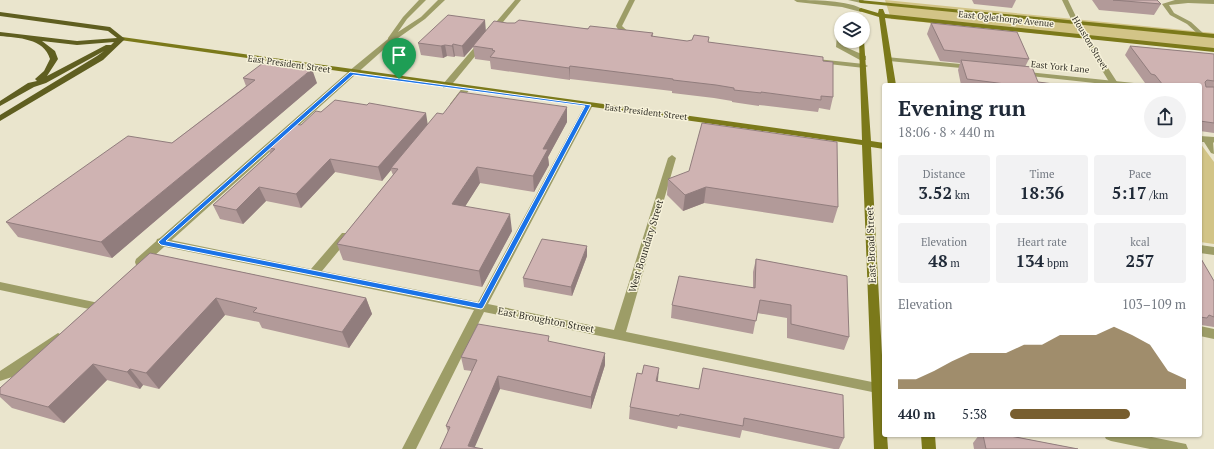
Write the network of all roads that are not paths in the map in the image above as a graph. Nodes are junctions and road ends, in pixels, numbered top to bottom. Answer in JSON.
{"nodes":[{"id":1,"x":423,"y":0,"type":"edge"},
{"id":2,"x":442,"y":0,"type":"edge"},
{"id":3,"x":518,"y":0,"type":"edge"},
{"id":4,"x":632,"y":0,"type":"edge"},
{"id":5,"x":797,"y":0,"type":"edge"},
{"id":6,"x":851,"y":0,"type":"edge"},
{"id":7,"x":861,"y":0,"type":"edge"},
{"id":8,"x":1065,"y":0,"type":"edge"},
{"id":9,"x":879,"y":2,"type":"edge"},
{"id":10,"x":1214,"y":2,"type":"edge"},
{"id":11,"x":861,"y":10,"type":"junction"},
{"id":12,"x":0,"y":14,"type":"edge"},
{"id":13,"x":882,"y":16,"type":"junction"},
{"id":14,"x":1076,"y":23,"type":"junction"},
{"id":15,"x":0,"y":34,"type":"edge"},
{"id":16,"x":1202,"y":35,"type":"junction"},
{"id":17,"x":1214,"y":36,"type":"edge"},
{"id":18,"x":637,"y":37,"type":"edge"},
{"id":19,"x":1085,"y":37,"type":"junction"},
{"id":20,"x":34,"y":38,"type":"junction"},
{"id":21,"x":122,"y":39,"type":"junction"},
{"id":22,"x":389,"y":42,"type":"junction"},
{"id":23,"x":841,"y":48,"type":"edge"},
{"id":24,"x":863,"y":48,"type":"edge"},
{"id":25,"x":1214,"y":50,"type":"edge"},
{"id":26,"x":808,"y":59,"type":"edge"},
{"id":27,"x":889,"y":59,"type":"junction"},
{"id":28,"x":864,"y":62,"type":"junction"},
{"id":29,"x":976,"y":68,"type":"edge"},
{"id":30,"x":1015,"y":72,"type":"edge"},
{"id":31,"x":352,"y":73,"type":"junction"},
{"id":32,"x":892,"y":83,"type":"edge"},
{"id":33,"x":1106,"y":83,"type":"edge"},
{"id":34,"x":1113,"y":83,"type":"edge"},
{"id":35,"x":31,"y":85,"type":"junction"},
{"id":36,"x":446,"y":86,"type":"junction"},
{"id":37,"x":466,"y":89,"type":"junction"},
{"id":38,"x":0,"y":104,"type":"edge"},
{"id":39,"x":589,"y":105,"type":"junction"},
{"id":40,"x":449,"y":109,"type":"edge"},
{"id":41,"x":0,"y":119,"type":"edge"},
{"id":42,"x":1207,"y":139,"type":"edge"},
{"id":43,"x":866,"y":144,"type":"junction"},
{"id":44,"x":882,"y":146,"type":"edge"},
{"id":45,"x":1214,"y":151,"type":"edge"},
{"id":46,"x":672,"y":158,"type":"dead end"},
{"id":47,"x":352,"y":227,"type":"edge"},
{"id":48,"x":161,"y":242,"type":"junction"},
{"id":49,"x":1202,"y":249,"type":"edge"},
{"id":50,"x":1214,"y":251,"type":"edge"},
{"id":51,"x":134,"y":269,"type":"edge"},
{"id":52,"x":314,"y":273,"type":"junction"},
{"id":53,"x":0,"y":286,"type":"edge"},
{"id":54,"x":103,"y":297,"type":"edge"},
{"id":55,"x":94,"y":306,"type":"junction"},
{"id":56,"x":481,"y":306,"type":"junction"},
{"id":57,"x":84,"y":315,"type":"edge"},
{"id":58,"x":68,"y":329,"type":"edge"},
{"id":59,"x":1202,"y":331,"type":"edge"},
{"id":60,"x":619,"y":334,"type":"junction"},
{"id":61,"x":1214,"y":334,"type":"edge"},
{"id":62,"x":0,"y":376,"type":"edge"},
{"id":63,"x":881,"y":388,"type":"edge"},
{"id":64,"x":928,"y":437,"type":"edge"},
{"id":65,"x":1122,"y":437,"type":"edge"},
{"id":66,"x":409,"y":449,"type":"edge"},
{"id":67,"x":882,"y":449,"type":"edge"},
{"id":68,"x":929,"y":449,"type":"edge"},
{"id":69,"x":1181,"y":449,"type":"edge"}],
"edges":[{"from":1,"to":22,"type":"street"},
{"from":2,"to":22,"type":"street"},
{"from":3,"to":36,"type":"street"},
{"from":4,"to":18,"type":"street"},
{"from":5,"to":11,"type":"street","name":"East Oglethorpe Avenue"},
{"from":6,"to":7,"type":"street","name":"East Oglethorpe Avenue"},
{"from":7,"to":9,"type":"main road","name":"East Oglethorpe Avenue"},
{"from":7,"to":11,"type":"main road"},
{"from":8,"to":14,"type":"street","name":"Houston Street"},
{"from":9,"to":13,"type":"main road"},
{"from":9,"to":14,"type":"main road","name":"East Oglethorpe Avenue"},
{"from":10,"to":16,"type":"street"},
{"from":11,"to":13,"type":"main road","name":"East Oglethorpe Avenue"},
{"from":12,"to":21,"type":"main road","name":"East President Street"},
{"from":13,"to":19,"type":"main road","name":"East Oglethorpe Avenue"},
{"from":13,"to":27,"type":"main road"},
{"from":14,"to":16,"type":"main road","name":"East Oglethorpe Avenue"},
{"from":14,"to":19,"type":"street","name":"Houston Street"},
{"from":15,"to":20,"type":"main road","name":"East President Street"},
{"from":16,"to":17,"type":"main road","name":"East Oglethorpe Avenue"},
{"from":19,"to":25,"type":"main road","name":"East Oglethorpe Avenue"},
{"from":19,"to":34,"type":"street","name":"Houston Street"},
{"from":20,"to":21,"type":"main road","name":"East President Street"},
{"from":20,"to":35,"type":"main road"},
{"from":21,"to":31,"type":"main road","name":"East President Street"},
{"from":21,"to":35,"type":"main road"},
{"from":21,"to":41,"type":"main road"},
{"from":22,"to":31,"type":"street"},
{"from":23,"to":28,"type":"street"},
{"from":24,"to":28,"type":"main road","name":"East Broad Street"},
{"from":26,"to":28,"type":"street"},
{"from":27,"to":29,"type":"street"},
{"from":27,"to":32,"type":"main road"},
{"from":28,"to":43,"type":"main road","name":"East Broad Street"},
{"from":30,"to":33,"type":"street","name":"East York Lane"},
{"from":31,"to":36,"type":"main road","name":"East President Street"},
{"from":31,"to":48,"type":"street"},
{"from":35,"to":38,"type":"main road"},
{"from":36,"to":37,"type":"main road","name":"East President Street"},
{"from":37,"to":39,"type":"main road","name":"East President Street"},
{"from":37,"to":40,"type":"street"},
{"from":39,"to":43,"type":"main road","name":"East President Street"},
{"from":39,"to":56,"type":"street"},
{"from":42,"to":45,"type":"street"},
{"from":43,"to":44,"type":"main road","name":"East President Street"},
{"from":43,"to":63,"type":"main road","name":"East Broad Street"},
{"from":46,"to":60,"type":"street","name":"West Boundary Street"},
{"from":47,"to":52,"type":"street"},
{"from":48,"to":51,"type":"street"},
{"from":48,"to":52,"type":"street","name":"East Broughton Street"},
{"from":49,"to":50,"type":"street"},
{"from":52,"to":56,"type":"street","name":"East Broughton Street"},
{"from":53,"to":55,"type":"street"},
{"from":54,"to":55,"type":"street"},
{"from":55,"to":57,"type":"street"},
{"from":56,"to":60,"type":"street","name":"East Broughton Street"},
{"from":56,"to":66,"type":"street"},
{"from":58,"to":62,"type":"street"},
{"from":59,"to":61,"type":"street"},
{"from":60,"to":63,"type":"street","name":"East Broughton Street"},
{"from":63,"to":67,"type":"main road","name":"East Broad Street"},
{"from":64,"to":68,"type":"main road"},
{"from":65,"to":69,"type":"street"}]}
